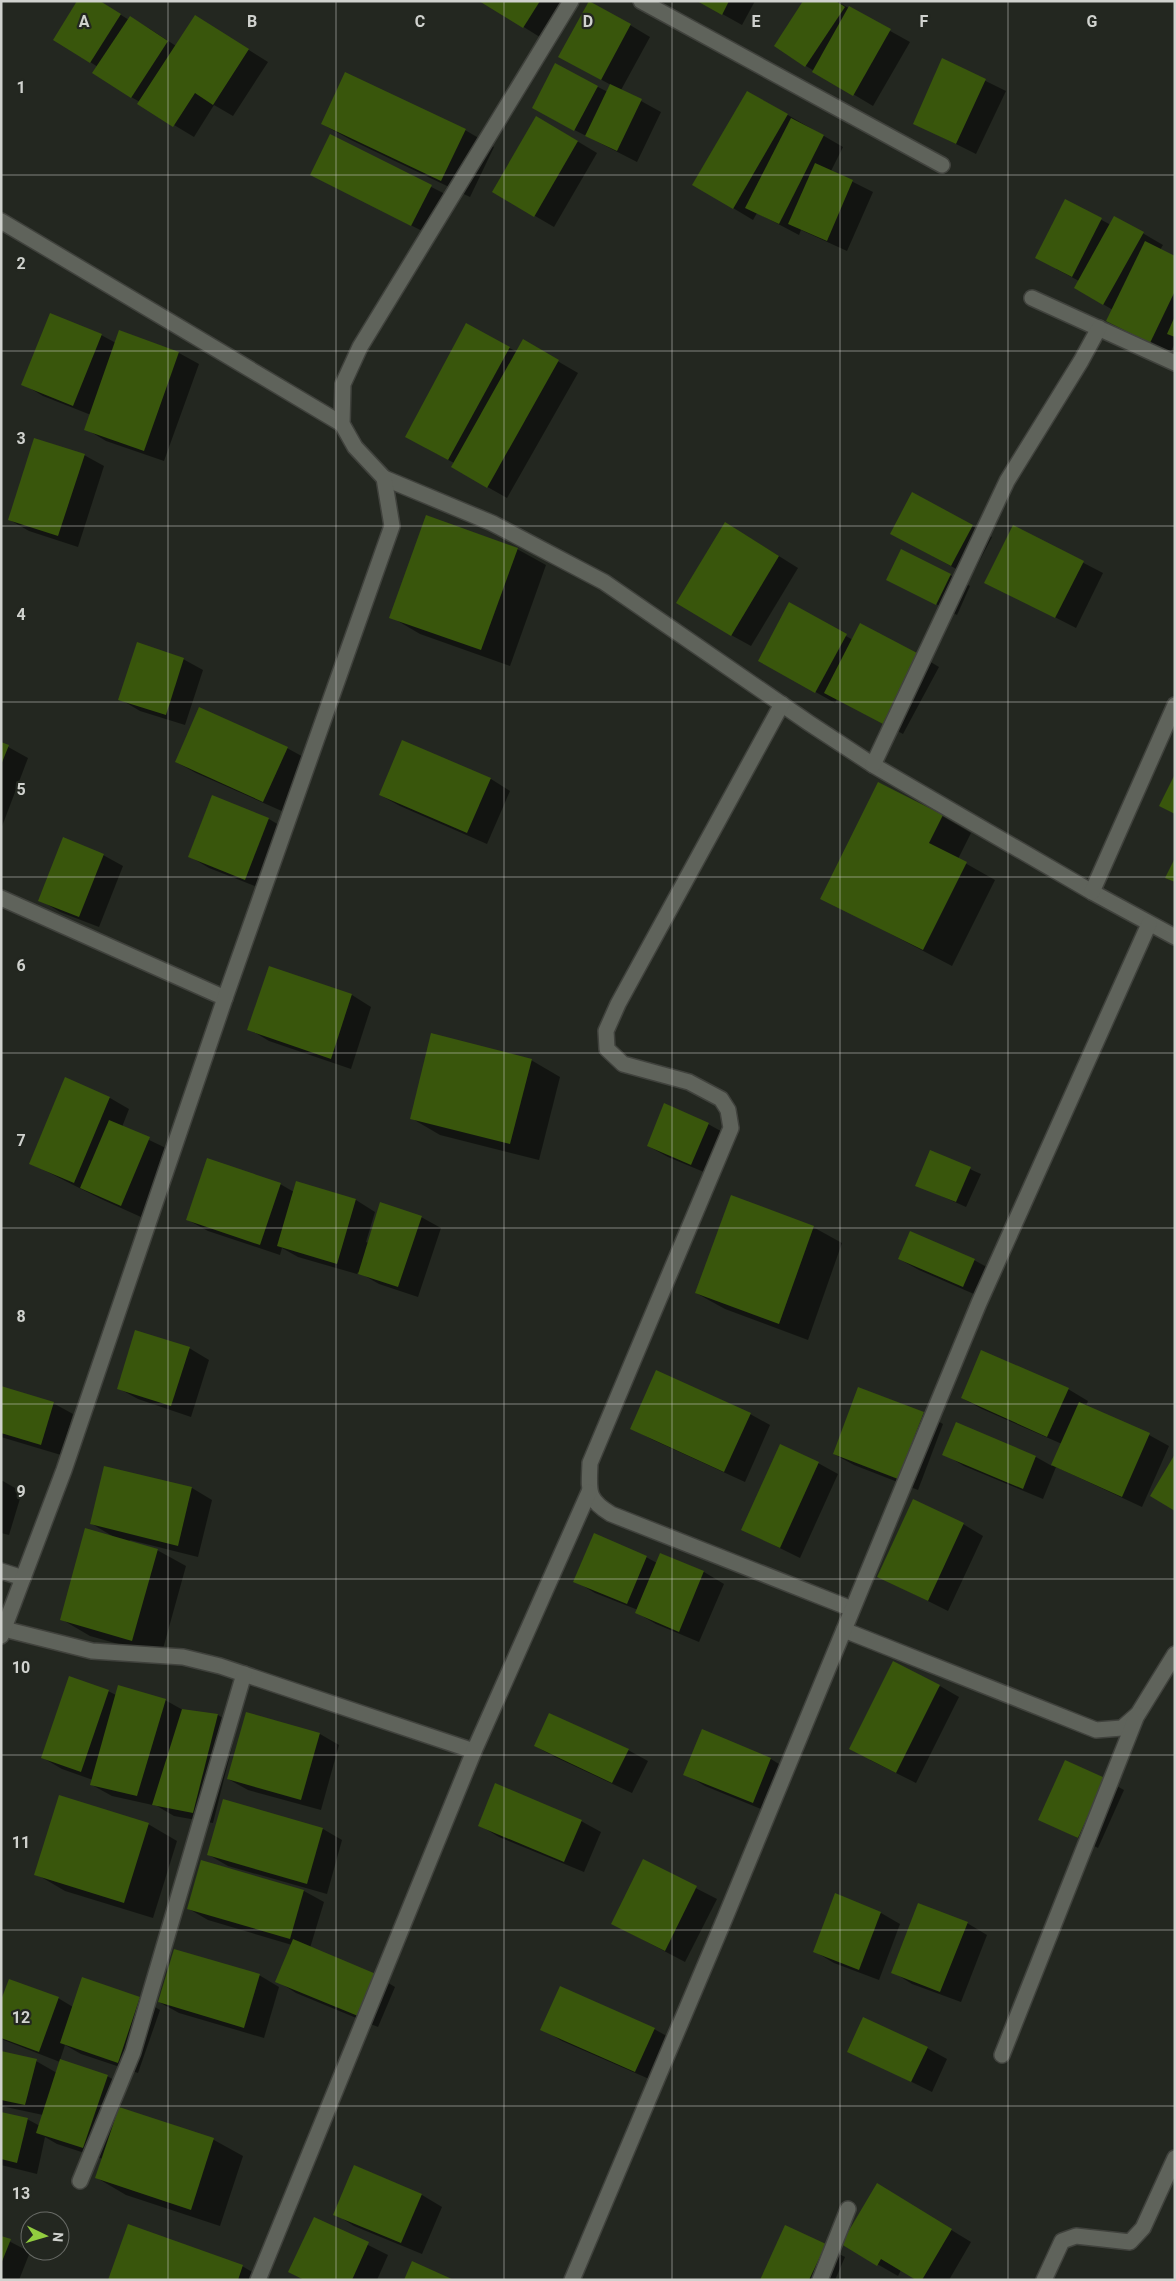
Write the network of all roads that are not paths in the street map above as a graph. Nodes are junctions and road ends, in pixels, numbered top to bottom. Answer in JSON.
{"nodes":[{"id":1,"x":571,"y":1,"type":"edge"},
{"id":2,"x":641,"y":1,"type":"edge"},
{"id":3,"x":942,"y":166,"type":"dead end"},
{"id":4,"x":1,"y":222,"type":"edge"},
{"id":5,"x":1032,"y":298,"type":"dead end"},
{"id":6,"x":1099,"y":328,"type":"junction"},
{"id":7,"x":1175,"y":363,"type":"edge"},
{"id":8,"x":342,"y":424,"type":"junction"},
{"id":9,"x":384,"y":478,"type":"junction"},
{"id":10,"x":782,"y":704,"type":"junction"},
{"id":11,"x":1175,"y":705,"type":"edge"},
{"id":12,"x":873,"y":765,"type":"junction"},
{"id":13,"x":1092,"y":892,"type":"junction"},
{"id":14,"x":1,"y":898,"type":"edge"},
{"id":15,"x":1149,"y":924,"type":"junction"},
{"id":16,"x":1175,"y":937,"type":"edge"},
{"id":17,"x":225,"y":998,"type":"junction"},
{"id":18,"x":589,"y":1492,"type":"junction"},
{"id":19,"x":1,"y":1571,"type":"edge"},
{"id":20,"x":23,"y":1578,"type":"junction"},
{"id":21,"x":852,"y":1609,"type":"junction"},
{"id":22,"x":844,"y":1630,"type":"junction"},
{"id":23,"x":3,"y":1632,"type":"edge"},
{"id":24,"x":1175,"y":1654,"type":"edge"},
{"id":25,"x":244,"y":1674,"type":"junction"},
{"id":26,"x":1138,"y":1714,"type":"junction"},
{"id":27,"x":474,"y":1750,"type":"junction"},
{"id":28,"x":1002,"y":2055,"type":"dead end"},
{"id":29,"x":1175,"y":2158,"type":"edge"},
{"id":30,"x":80,"y":2181,"type":"dead end"},
{"id":31,"x":848,"y":2209,"type":"dead end"},
{"id":32,"x":258,"y":2280,"type":"edge"},
{"id":33,"x":572,"y":2280,"type":"edge"},
{"id":34,"x":820,"y":2280,"type":"edge"},
{"id":35,"x":1044,"y":2280,"type":"edge"}],
"edges":[{"from":1,"to":8,"type":"street"},
{"from":2,"to":3,"type":"street"},
{"from":4,"to":8,"type":"street"},
{"from":5,"to":6,"type":"street"},
{"from":6,"to":7,"type":"street"},
{"from":6,"to":12,"type":"street"},
{"from":8,"to":9,"type":"street"},
{"from":9,"to":10,"type":"street"},
{"from":9,"to":17,"type":"street"},
{"from":10,"to":12,"type":"street"},
{"from":10,"to":18,"type":"street"},
{"from":11,"to":13,"type":"street"},
{"from":12,"to":13,"type":"street"},
{"from":13,"to":15,"type":"street"},
{"from":14,"to":17,"type":"street"},
{"from":15,"to":16,"type":"street"},
{"from":15,"to":21,"type":"street"},
{"from":17,"to":20,"type":"street"},
{"from":18,"to":21,"type":"street"},
{"from":18,"to":27,"type":"street"},
{"from":19,"to":20,"type":"street"},
{"from":20,"to":23,"type":"street"},
{"from":21,"to":22,"type":"street"},
{"from":22,"to":26,"type":"street"},
{"from":22,"to":33,"type":"street"},
{"from":23,"to":25,"type":"street"},
{"from":24,"to":26,"type":"street"},
{"from":25,"to":27,"type":"street"},
{"from":25,"to":30,"type":"street"},
{"from":26,"to":28,"type":"street"},
{"from":27,"to":32,"type":"street"},
{"from":29,"to":35,"type":"street"},
{"from":31,"to":34,"type":"street"}]}
